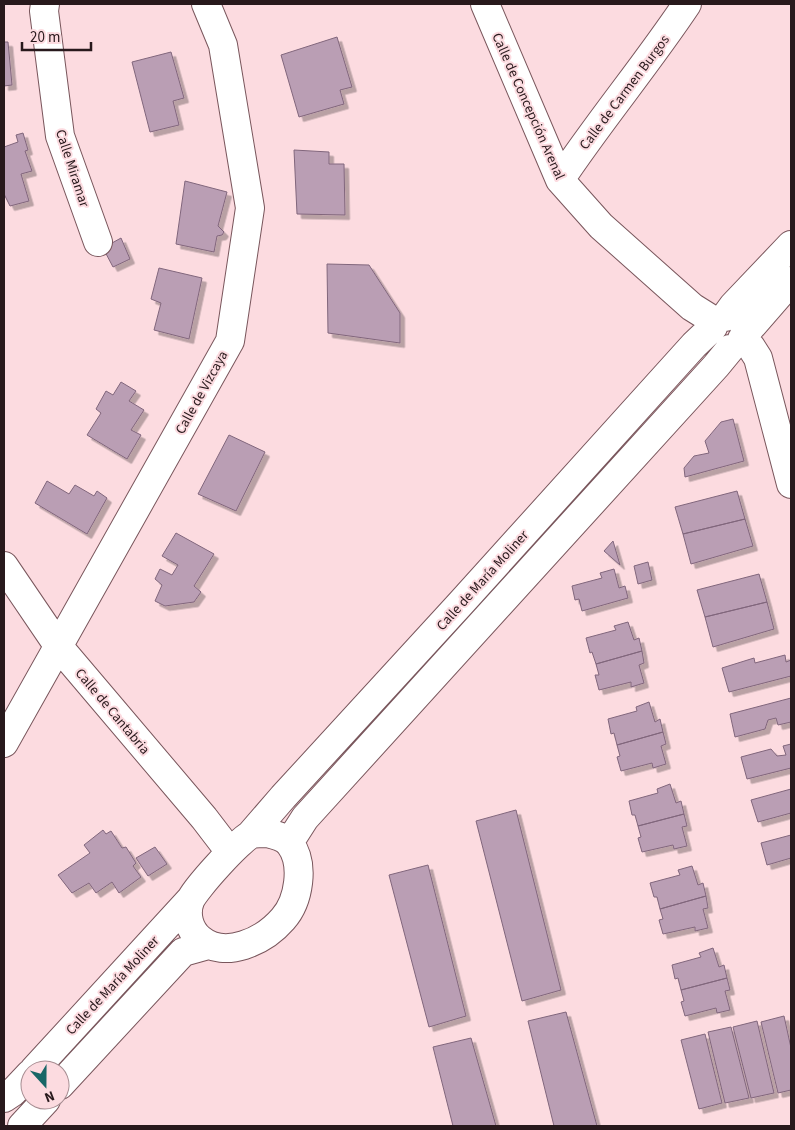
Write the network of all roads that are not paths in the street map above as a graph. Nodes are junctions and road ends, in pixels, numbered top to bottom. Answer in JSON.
{"nodes":[{"id":1,"x":45,"y":4,"type":"edge"},
{"id":2,"x":206,"y":4,"type":"edge"},
{"id":3,"x":485,"y":4,"type":"edge"},
{"id":4,"x":687,"y":4,"type":"edge"},
{"id":5,"x":560,"y":180,"type":"junction"},
{"id":6,"x":98,"y":242,"type":"dead end"},
{"id":7,"x":791,"y":245,"type":"edge"},
{"id":8,"x":791,"y":281,"type":"edge"},
{"id":9,"x":728,"y":331,"type":"junction"},
{"id":10,"x":791,"y":484,"type":"edge"},
{"id":11,"x":4,"y":566,"type":"edge"},
{"id":12,"x":59,"y":647,"type":"junction"},
{"id":13,"x":4,"y":743,"type":"edge"},
{"id":14,"x":252,"y":834,"type":"junction"},
{"id":15,"x":290,"y":843,"type":"junction"},
{"id":16,"x":230,"y":852,"type":"junction"},
{"id":17,"x":190,"y":900,"type":"junction"},
{"id":18,"x":208,"y":945,"type":"junction"},
{"id":19,"x":43,"y":1060,"type":"edge"},
{"id":20,"x":70,"y":1074,"type":"edge"},
{"id":21,"x":20,"y":1085,"type":"edge"},
{"id":22,"x":4,"y":1098,"type":"edge"},
{"id":23,"x":37,"y":1110,"type":"edge"},
{"id":24,"x":22,"y":1126,"type":"edge"}],
"edges":[{"from":1,"to":6,"type":"street","name":"Calle Miramar"},
{"from":2,"to":12,"type":"street","name":"Calle de Vizcaya"},
{"from":3,"to":5,"type":"street","name":"Calle de Concepción Arenal"},
{"from":4,"to":5,"type":"street","name":"Calle de Carmen Burgos"},
{"from":5,"to":9,"type":"street","name":"Calle de Concepción Arenal"},
{"from":7,"to":9,"type":"street","name":"Calle de María Moliner"},
{"from":8,"to":9,"type":"street","name":"Calle de María Moliner"},
{"from":9,"to":10,"type":"street","name":"Calle de Concepción Arenal"},
{"from":9,"to":14,"type":"street","name":"Calle de María Moliner"},
{"from":9,"to":15,"type":"street","name":"Calle de María Moliner"},
{"from":11,"to":12,"type":"street","name":"Calle de Cantabria"},
{"from":12,"to":13,"type":"street","name":"Calle de Vizcaya"},
{"from":12,"to":16,"type":"street","name":"Calle de Cantabria"},
{"from":14,"to":15,"type":"street"},
{"from":14,"to":16,"type":"street"},
{"from":15,"to":18,"type":"street"},
{"from":16,"to":17,"type":"street"},
{"from":17,"to":18,"type":"street"},
{"from":17,"to":19,"type":"street","name":"Calle de María Moliner"},
{"from":18,"to":20,"type":"street","name":"Calle de María Moliner"},
{"from":21,"to":22,"type":"street"},
{"from":23,"to":24,"type":"street"}]}
